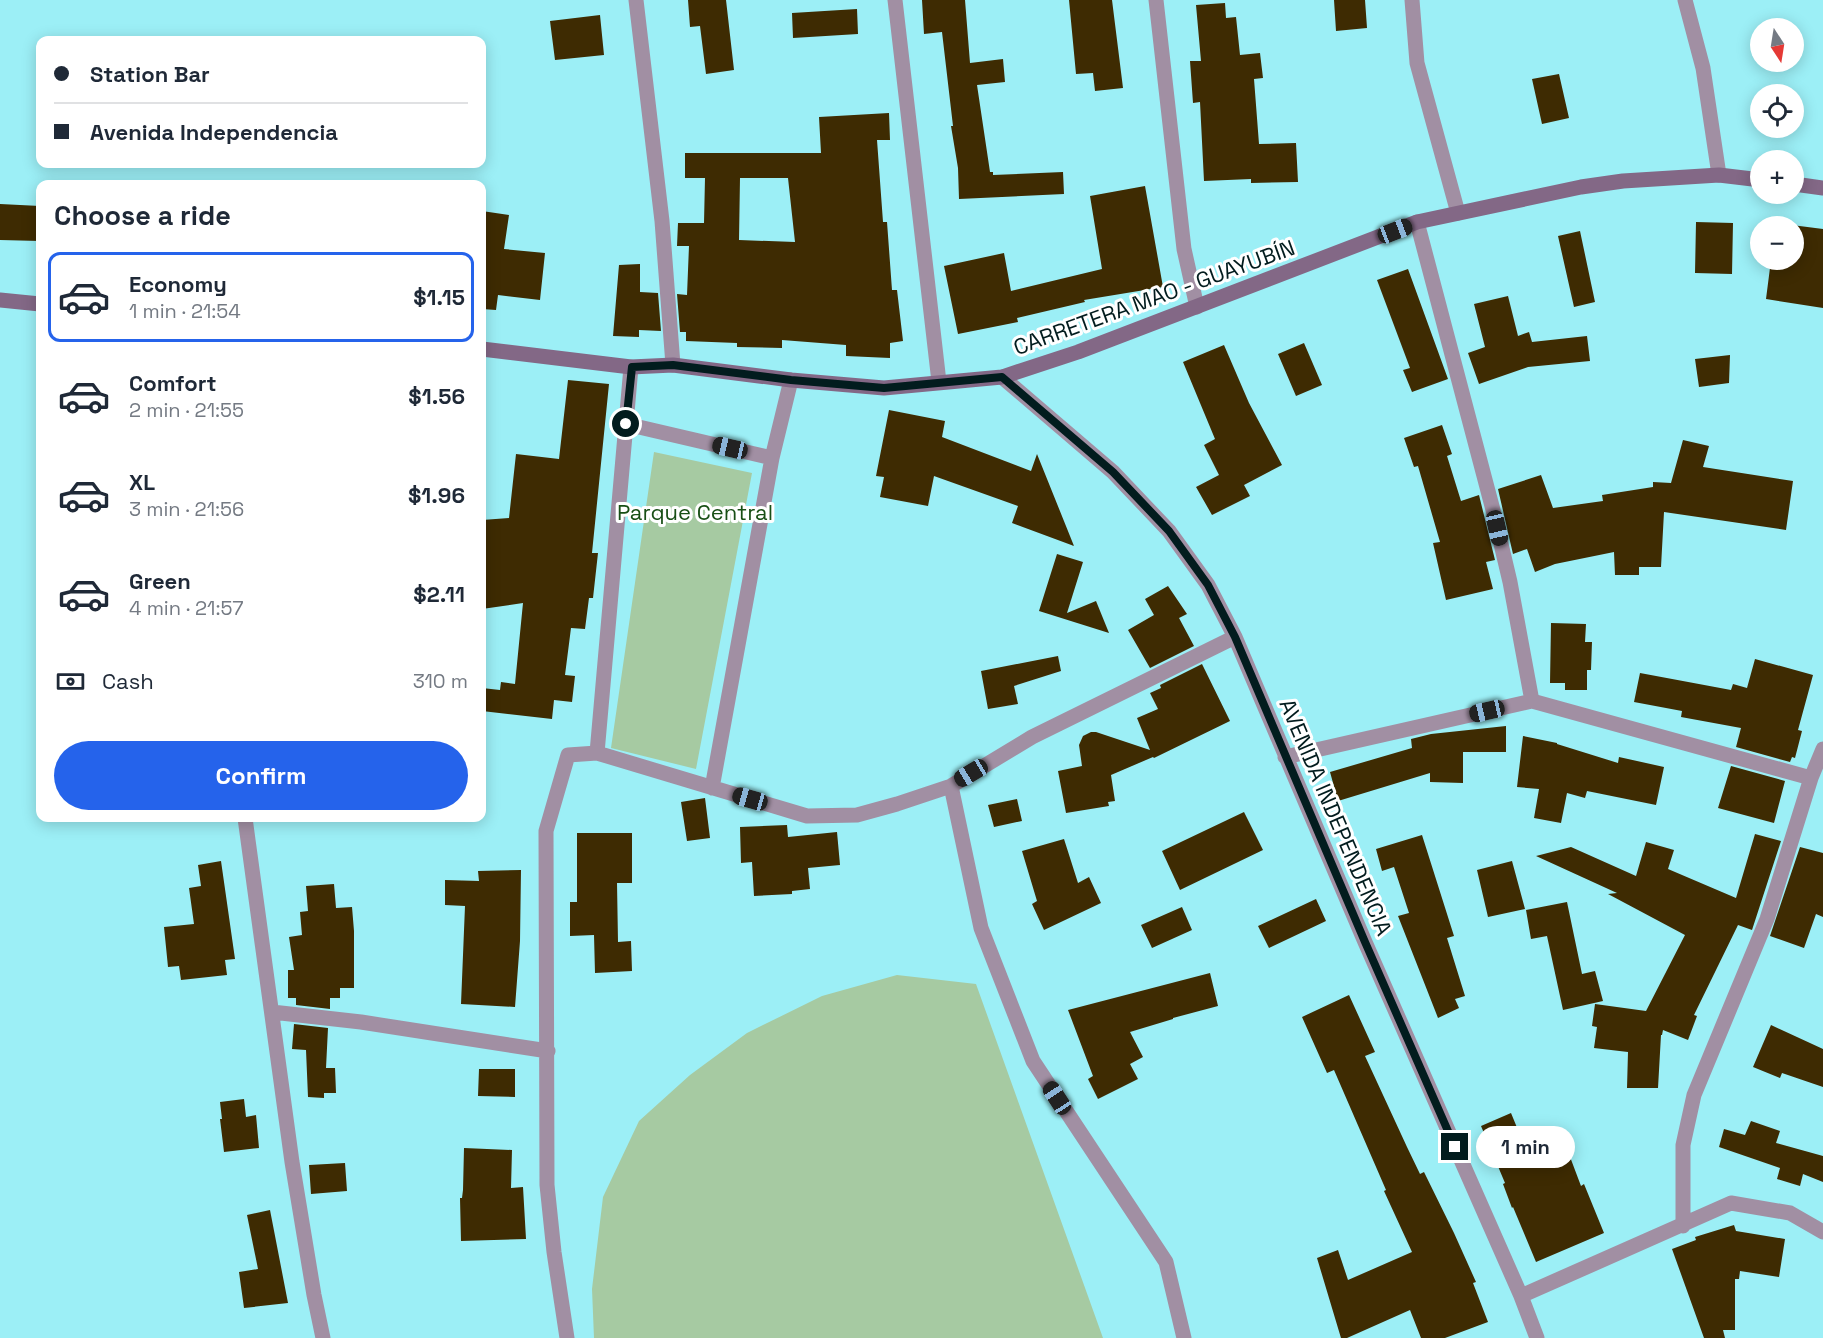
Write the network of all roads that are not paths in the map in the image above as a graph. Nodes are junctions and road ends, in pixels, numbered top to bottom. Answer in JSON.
{"nodes":[{"id":1,"x":636,"y":0,"type":"edge"},
{"id":2,"x":895,"y":0,"type":"edge"},
{"id":3,"x":1156,"y":0,"type":"edge"},
{"id":4,"x":1412,"y":0,"type":"edge"},
{"id":5,"x":1685,"y":0,"type":"edge"},
{"id":6,"x":1719,"y":175,"type":"junction"},
{"id":7,"x":1750,"y":179,"type":"edge"},
{"id":8,"x":1804,"y":185,"type":"edge"},
{"id":9,"x":1823,"y":188,"type":"edge"},
{"id":10,"x":1458,"y":213,"type":"junction"},
{"id":11,"x":1417,"y":222,"type":"junction"},
{"id":12,"x":0,"y":300,"type":"edge"},
{"id":13,"x":36,"y":303,"type":"edge"},
{"id":14,"x":1197,"y":307,"type":"junction"},
{"id":15,"x":486,"y":350,"type":"edge"},
{"id":16,"x":673,"y":365,"type":"junction"},
{"id":17,"x":632,"y":367,"type":"junction"},
{"id":18,"x":1002,"y":377,"type":"junction"},
{"id":19,"x":791,"y":380,"type":"junction"},
{"id":20,"x":939,"y":381,"type":"junction"},
{"id":21,"x":626,"y":424,"type":"junction"},
{"id":22,"x":772,"y":458,"type":"junction"},
{"id":23,"x":1235,"y":637,"type":"junction"},
{"id":24,"x":1532,"y":701,"type":"junction"},
{"id":25,"x":1823,"y":749,"type":"edge"},
{"id":26,"x":597,"y":753,"type":"junction"},
{"id":27,"x":1285,"y":757,"type":"junction"},
{"id":28,"x":1811,"y":778,"type":"junction"},
{"id":29,"x":951,"y":786,"type":"junction"},
{"id":30,"x":712,"y":788,"type":"junction"},
{"id":31,"x":246,"y":822,"type":"edge"},
{"id":32,"x":272,"y":1012,"type":"junction"},
{"id":33,"x":548,"y":1051,"type":"junction"},
{"id":34,"x":1683,"y":1226,"type":"junction"},
{"id":35,"x":1823,"y":1232,"type":"edge"},
{"id":36,"x":1521,"y":1296,"type":"junction"},
{"id":37,"x":323,"y":1338,"type":"edge"},
{"id":38,"x":567,"y":1338,"type":"edge"},
{"id":39,"x":1184,"y":1338,"type":"edge"},
{"id":40,"x":1537,"y":1338,"type":"edge"}],
"edges":[{"from":1,"to":16,"type":"street"},
{"from":2,"to":20,"type":"street"},
{"from":3,"to":14,"type":"street"},
{"from":4,"to":10,"type":"street"},
{"from":5,"to":6,"type":"street"},
{"from":6,"to":7,"type":"main road","name":"CARRETERA MAO - GUAYUBÍN"},
{"from":6,"to":10,"type":"main road","name":"CARRETERA MAO - GUAYUBÍN"},
{"from":8,"to":9,"type":"main road"},
{"from":10,"to":11,"type":"main road","name":"CARRETERA MAO - GUAYUBÍN"},
{"from":11,"to":14,"type":"main road","name":"CARRETERA MAO - GUAYUBÍN"},
{"from":11,"to":24,"type":"street"},
{"from":12,"to":13,"type":"main road"},
{"from":14,"to":18,"type":"main road","name":"CARRETERA MAO - GUAYUBÍN"},
{"from":15,"to":17,"type":"main road","name":"CARRETERA MAO - GUAYUBÍN"},
{"from":16,"to":17,"type":"main road","name":"CARRETERA MAO - GUAYUBÍN"},
{"from":16,"to":19,"type":"main road","name":"CARRETERA MAO - GUAYUBÍN"},
{"from":17,"to":21,"type":"street"},
{"from":18,"to":20,"type":"main road","name":"CARRETERA MAO - GUAYUBÍN"},
{"from":18,"to":23,"type":"street","name":"AVENIDA INDEPENDENCIA"},
{"from":19,"to":20,"type":"main road","name":"CARRETERA MAO - GUAYUBÍN"},
{"from":19,"to":22,"type":"street"},
{"from":21,"to":22,"type":"street"},
{"from":21,"to":26,"type":"street"},
{"from":22,"to":30,"type":"street"},
{"from":23,"to":27,"type":"street","name":"AVENIDA INDEPENDENCIA"},
{"from":23,"to":29,"type":"street"},
{"from":24,"to":27,"type":"street"},
{"from":24,"to":28,"type":"street"},
{"from":25,"to":28,"type":"street"},
{"from":26,"to":30,"type":"street"},
{"from":26,"to":33,"type":"street"},
{"from":27,"to":36,"type":"street","name":"AVENIDA INDEPENDENCIA"},
{"from":28,"to":34,"type":"street"},
{"from":29,"to":30,"type":"street"},
{"from":29,"to":39,"type":"street"},
{"from":31,"to":32,"type":"street"},
{"from":32,"to":33,"type":"street"},
{"from":32,"to":37,"type":"street"},
{"from":33,"to":38,"type":"street"},
{"from":34,"to":35,"type":"street"},
{"from":34,"to":36,"type":"street"},
{"from":36,"to":40,"type":"street","name":"AVENIDA INDEPENDENCIA"}]}
